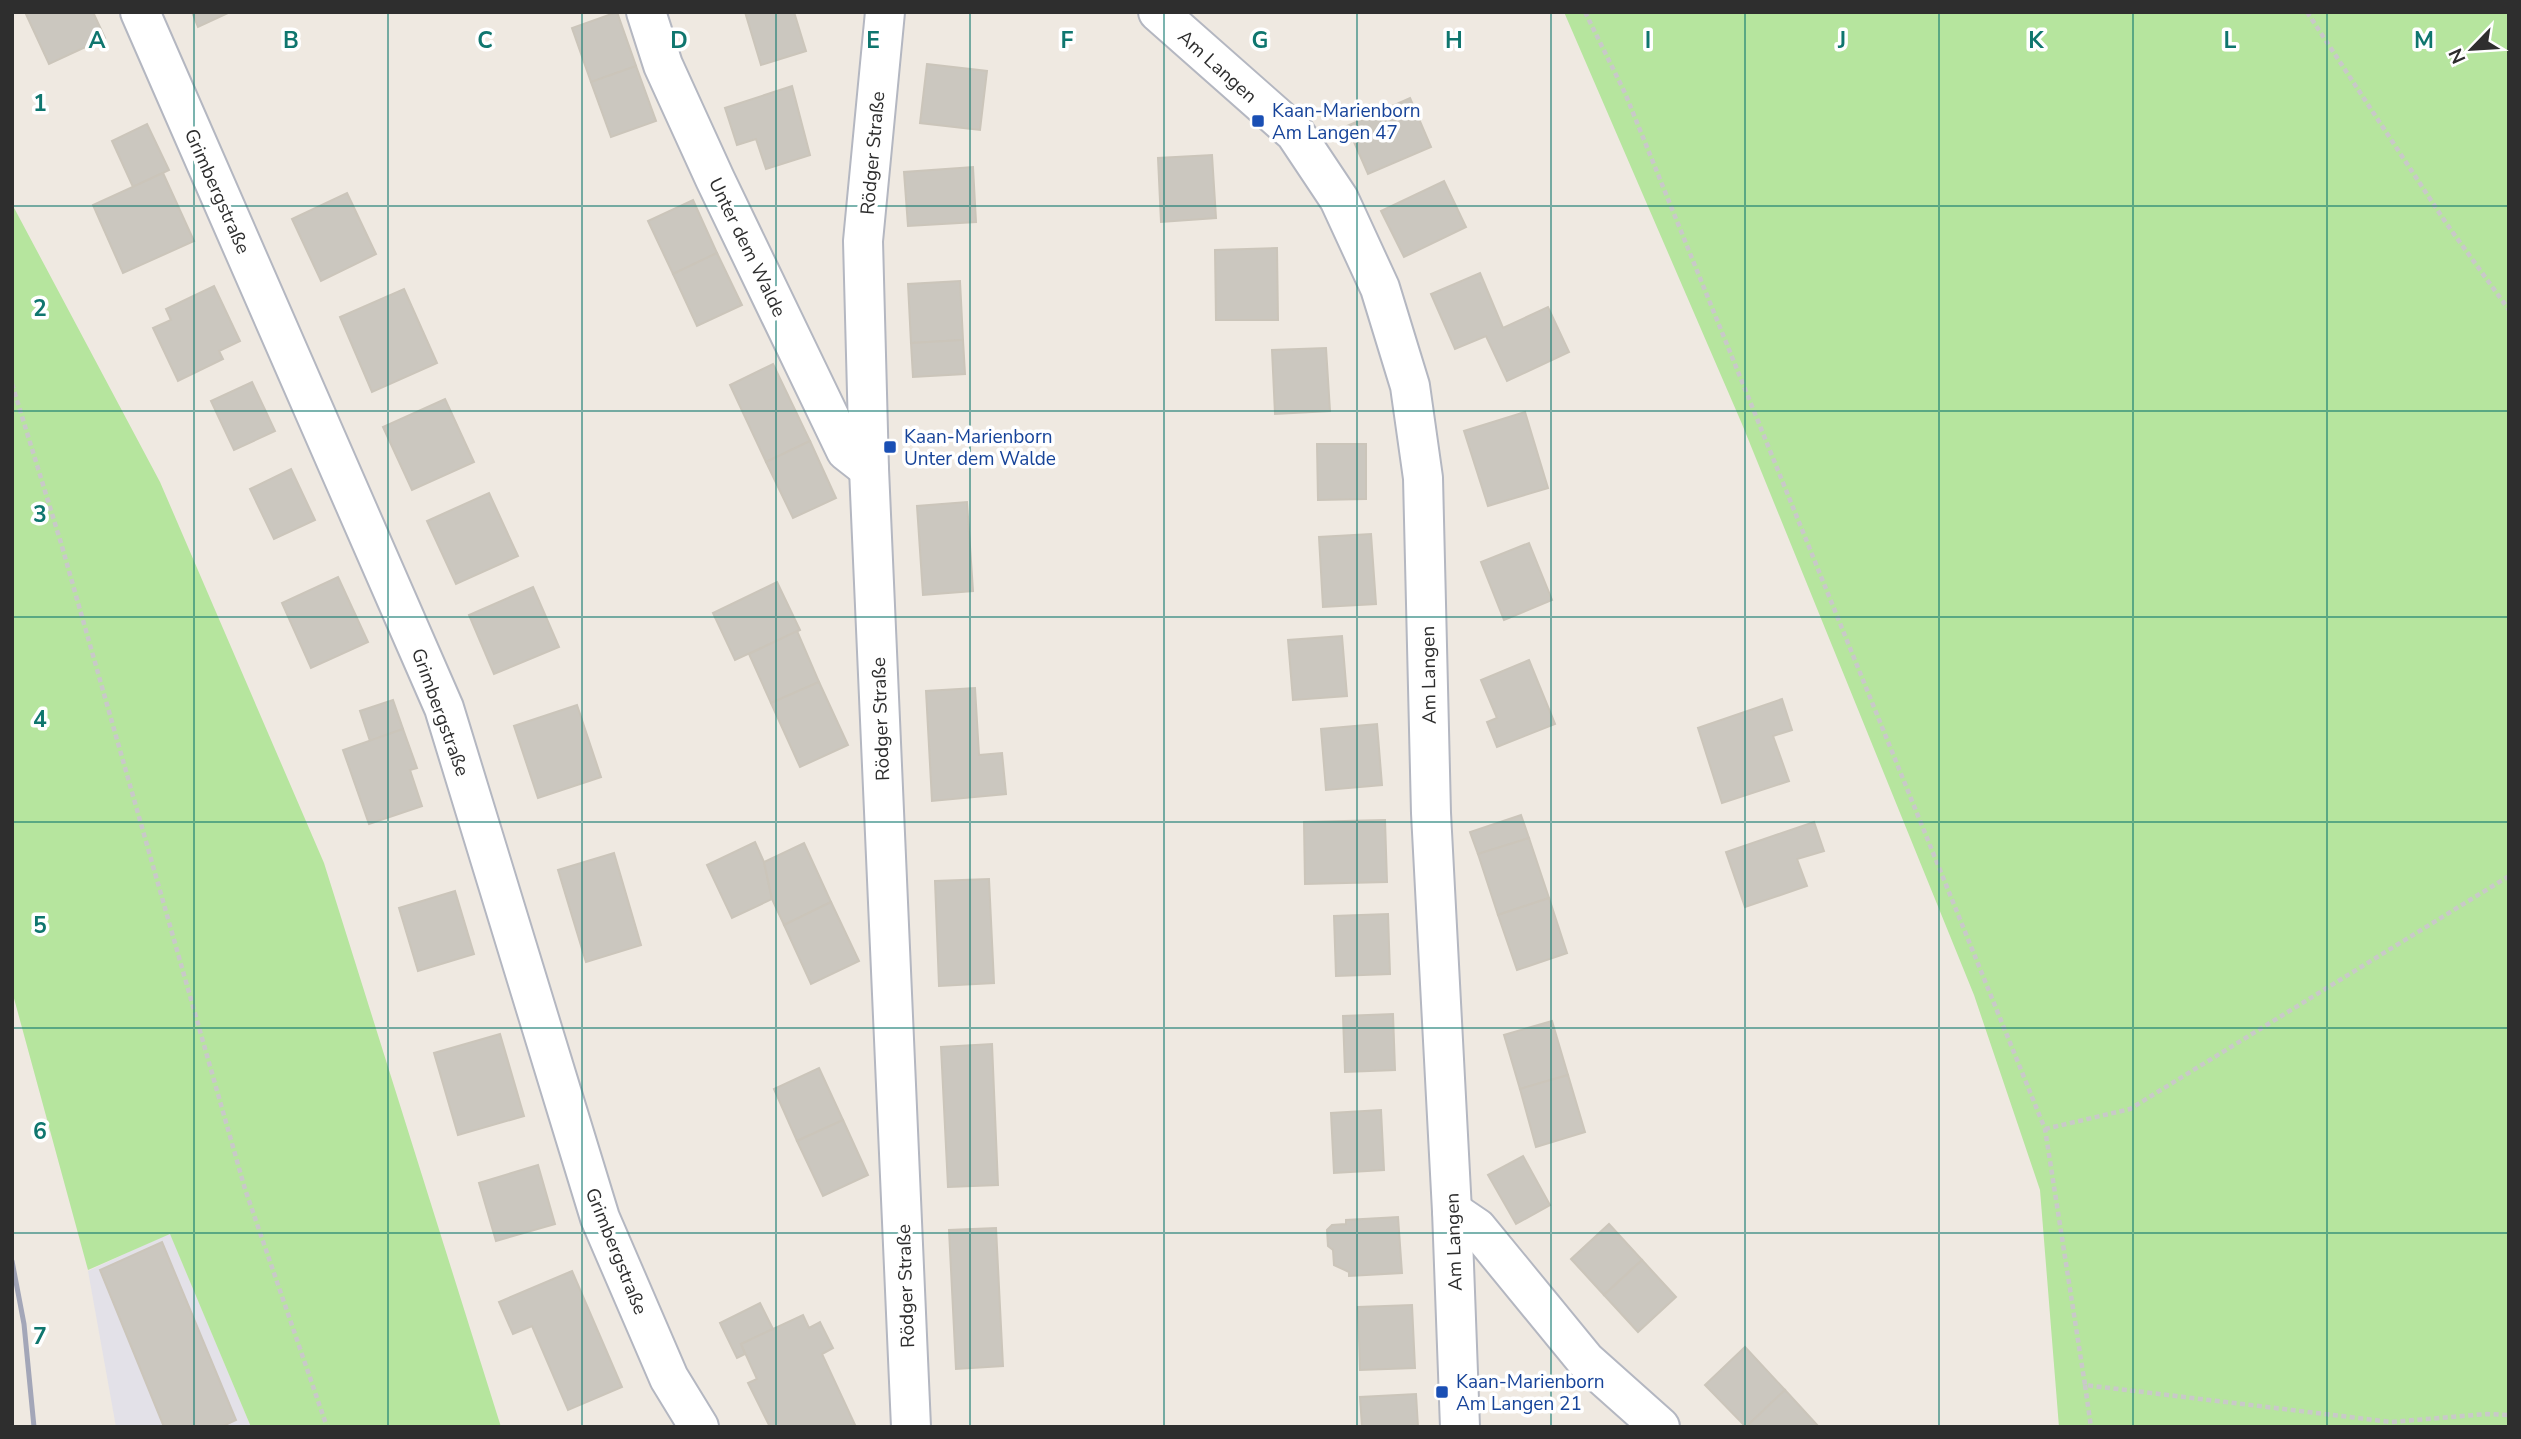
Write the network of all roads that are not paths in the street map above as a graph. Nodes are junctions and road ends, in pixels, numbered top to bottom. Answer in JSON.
{"nodes":[{"id":1,"x":140,"y":12,"type":"edge"},
{"id":2,"x":646,"y":12,"type":"edge"},
{"id":3,"x":885,"y":12,"type":"edge"},
{"id":4,"x":1158,"y":12,"type":"edge"},
{"id":5,"x":869,"y":469,"type":"junction"},
{"id":6,"x":1452,"y":1211,"type":"junction"},
{"id":7,"x":699,"y":1427,"type":"edge"},
{"id":8,"x":911,"y":1427,"type":"edge"},
{"id":9,"x":1460,"y":1427,"type":"edge"},
{"id":10,"x":1660,"y":1427,"type":"edge"}],
"edges":[{"from":1,"to":7,"type":"street","name":"Grimbergstraße"},
{"from":2,"to":5,"type":"street","name":"Unter dem Walde"},
{"from":3,"to":5,"type":"street","name":"Rödger Straße"},
{"from":4,"to":6,"type":"street","name":"Am Langen"},
{"from":5,"to":8,"type":"street","name":"Rödger Straße"},
{"from":6,"to":9,"type":"street","name":"Am Langen"},
{"from":6,"to":10,"type":"street"}]}
